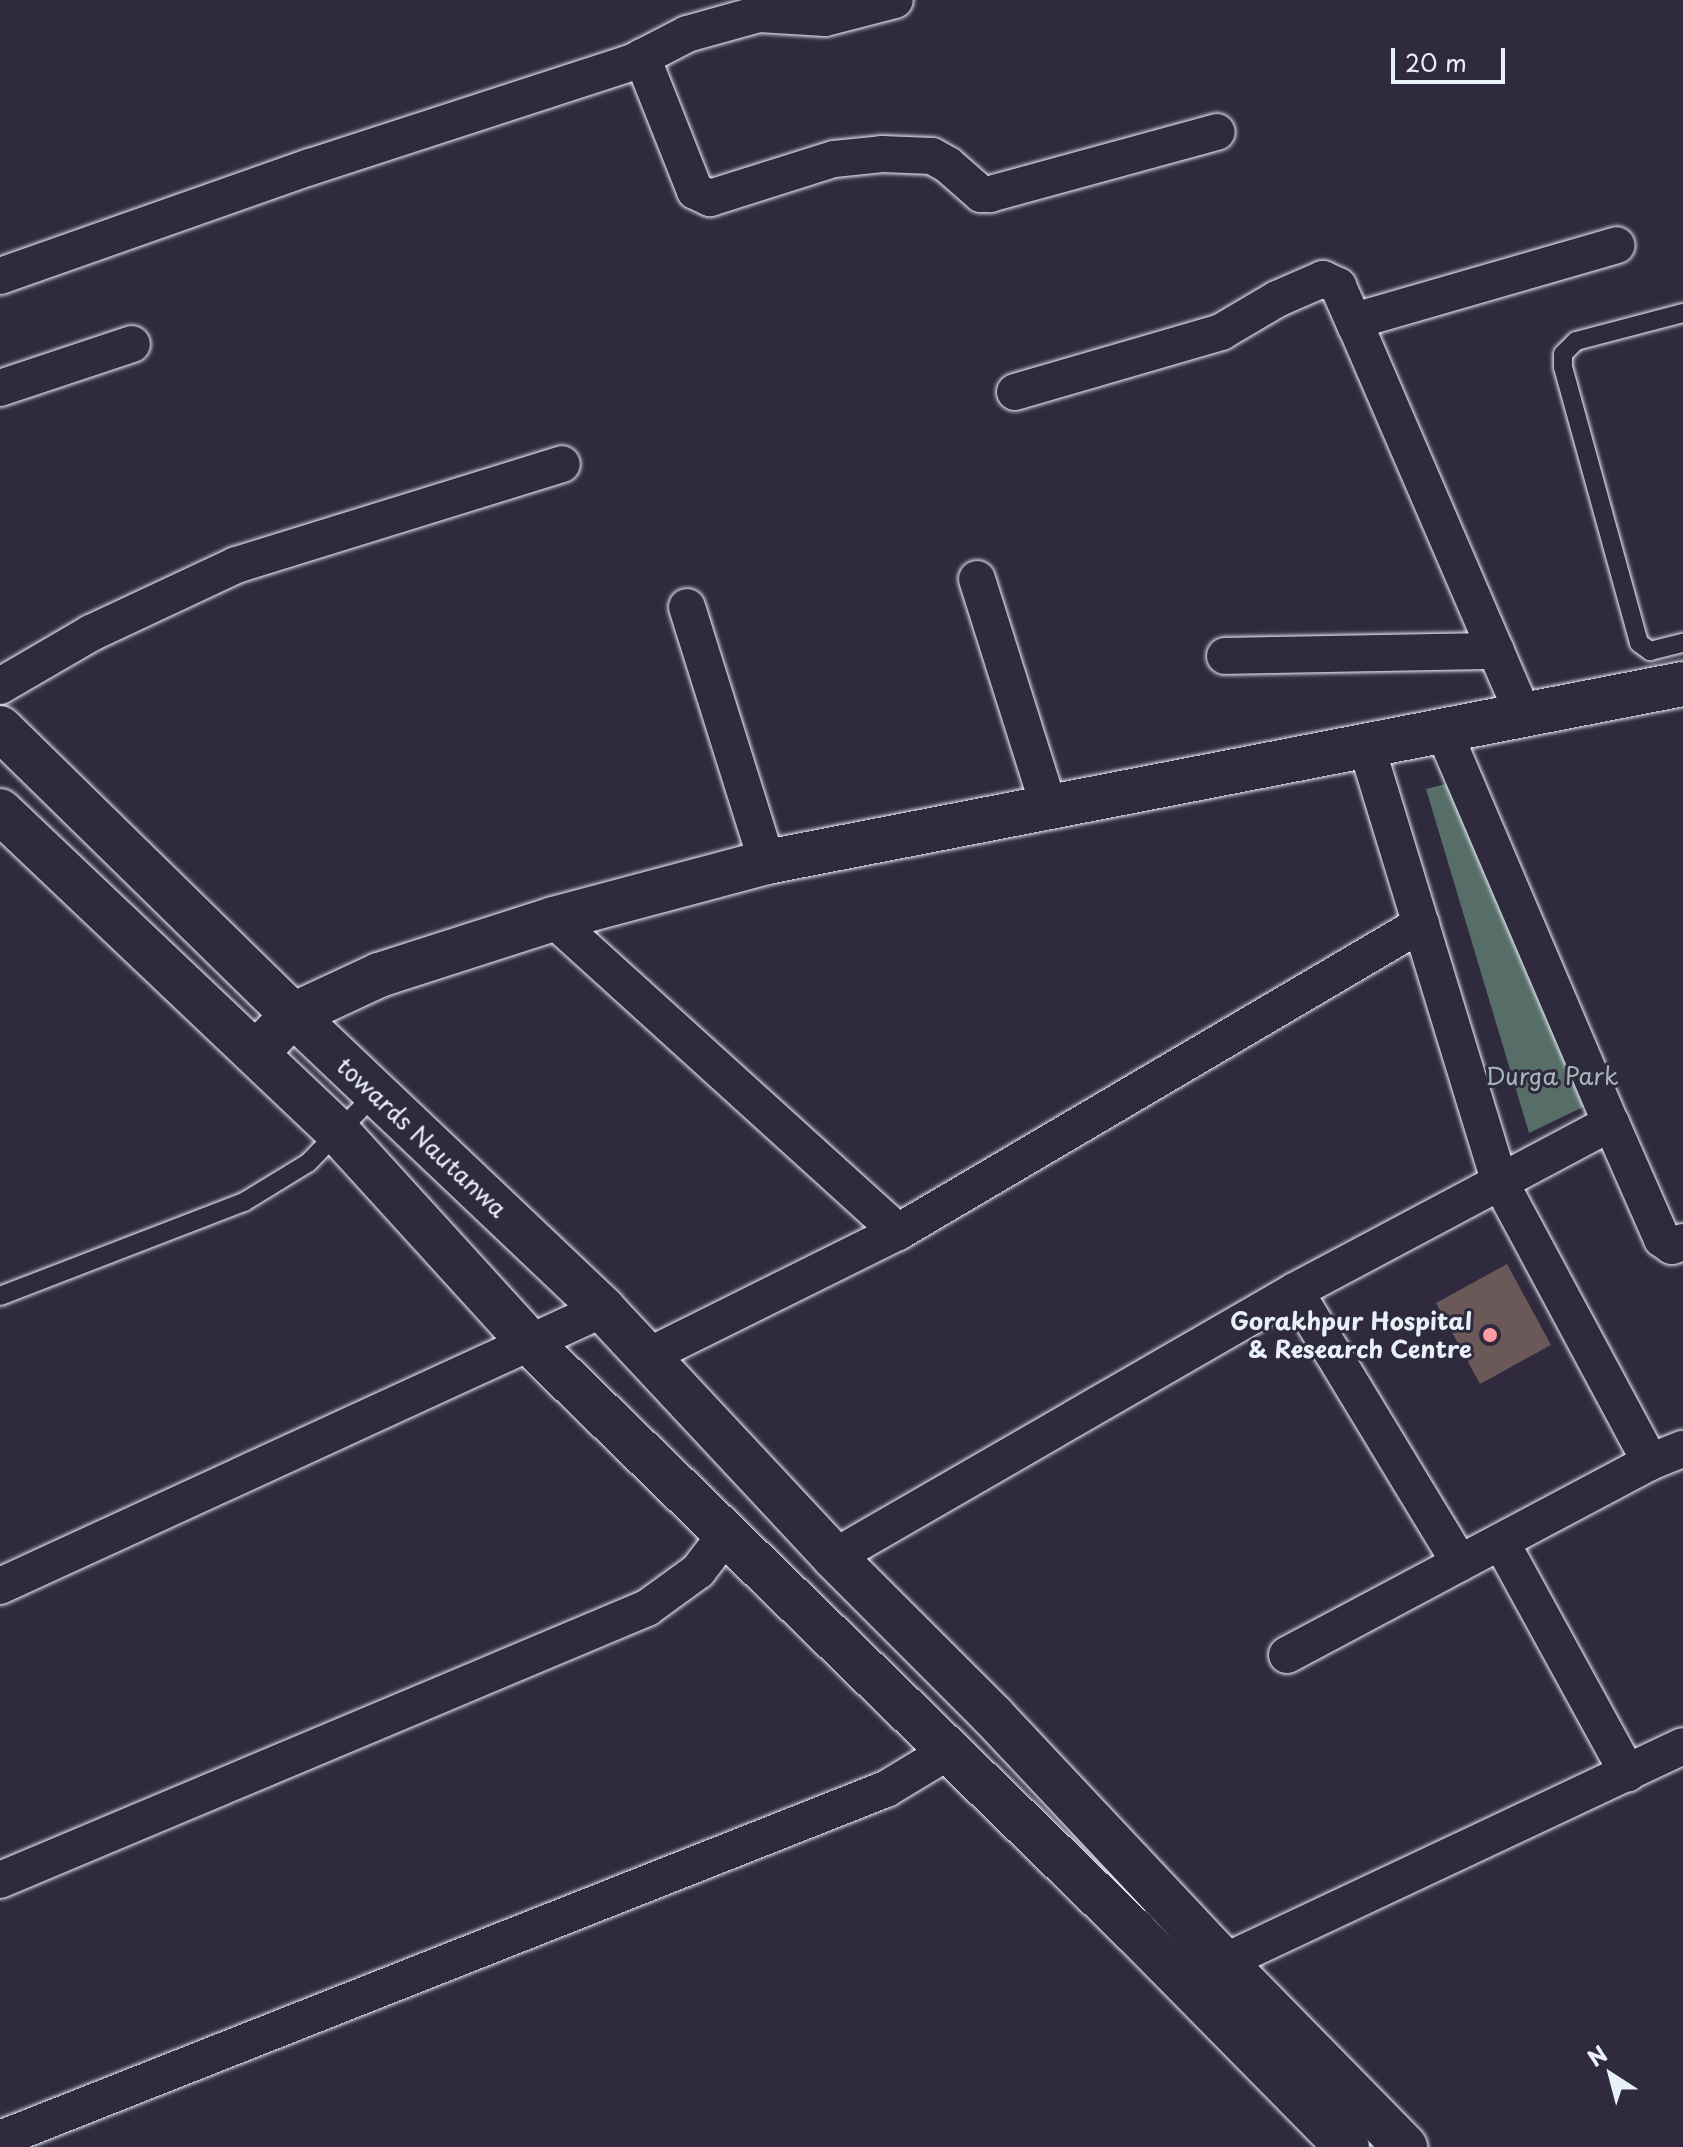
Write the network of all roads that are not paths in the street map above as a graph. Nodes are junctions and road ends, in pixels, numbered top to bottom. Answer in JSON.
{"nodes":[{"id":1,"x":895,"y":0,"type":"edge"},
{"id":2,"x":806,"y":9,"type":"edge"},
{"id":3,"x":642,"y":57,"type":"junction"},
{"id":4,"x":1217,"y":132,"type":"dead end"},
{"id":5,"x":1617,"y":245,"type":"dead end"},
{"id":6,"x":0,"y":276,"type":"edge"},
{"id":7,"x":1683,"y":313,"type":"edge"},
{"id":8,"x":1356,"y":327,"type":"junction"},
{"id":9,"x":132,"y":344,"type":"dead end"},
{"id":10,"x":0,"y":388,"type":"edge"},
{"id":11,"x":1015,"y":392,"type":"dead end"},
{"id":12,"x":562,"y":464,"type":"dead end"},
{"id":13,"x":977,"y":579,"type":"dead end"},
{"id":14,"x":687,"y":607,"type":"dead end"},
{"id":15,"x":1683,"y":643,"type":"edge"},
{"id":16,"x":1496,"y":651,"type":"junction"},
{"id":17,"x":1225,"y":656,"type":"dead end"},
{"id":18,"x":1683,"y":684,"type":"edge"},
{"id":19,"x":0,"y":686,"type":"edge"},
{"id":20,"x":1523,"y":714,"type":"junction"},
{"id":21,"x":0,"y":728,"type":"edge"},
{"id":22,"x":1443,"y":730,"type":"junction"},
{"id":23,"x":1366,"y":745,"type":"junction"},
{"id":24,"x":1049,"y":807,"type":"junction"},
{"id":25,"x":0,"y":811,"type":"edge"},
{"id":26,"x":767,"y":862,"type":"junction"},
{"id":27,"x":553,"y":919,"type":"junction"},
{"id":28,"x":1421,"y":924,"type":"junction"},
{"id":29,"x":293,"y":1015,"type":"junction"},
{"id":30,"x":256,"y":1053,"type":"junction"},
{"id":31,"x":376,"y":1093,"type":"junction"},
{"id":32,"x":1611,"y":1123,"type":"junction"},
{"id":33,"x":338,"y":1132,"type":"junction"},
{"id":34,"x":1499,"y":1180,"type":"junction"},
{"id":35,"x":898,"y":1232,"type":"junction"},
{"id":36,"x":1683,"y":1242,"type":"edge"},
{"id":37,"x":1295,"y":1291,"type":"junction"},
{"id":38,"x":0,"y":1296,"type":"edge"},
{"id":39,"x":603,"y":1309,"type":"junction"},
{"id":40,"x":530,"y":1343,"type":"junction"},
{"id":41,"x":648,"y":1356,"type":"junction"},
{"id":42,"x":1683,"y":1449,"type":"edge"},
{"id":43,"x":1650,"y":1462,"type":"junction"},
{"id":44,"x":727,"y":1533,"type":"junction"},
{"id":45,"x":1501,"y":1542,"type":"junction"},
{"id":46,"x":834,"y":1557,"type":"junction"},
{"id":47,"x":1460,"y":1563,"type":"junction"},
{"id":48,"x":0,"y":1586,"type":"edge"},
{"id":49,"x":1287,"y":1655,"type":"dead end"},
{"id":50,"x":1683,"y":1746,"type":"edge"},
{"id":51,"x":949,"y":1751,"type":"junction"},
{"id":52,"x":1628,"y":1774,"type":"junction"},
{"id":53,"x":0,"y":1880,"type":"edge"},
{"id":54,"x":1224,"y":1962,"type":"junction"},
{"id":55,"x":0,"y":2139,"type":"edge"},
{"id":56,"x":1347,"y":2147,"type":"edge"},
{"id":57,"x":1405,"y":2147,"type":"edge"}],
"edges":[{"from":1,"to":2,"type":"street"},
{"from":2,"to":3,"type":"street"},
{"from":3,"to":4,"type":"street"},
{"from":3,"to":6,"type":"street"},
{"from":5,"to":8,"type":"street"},
{"from":7,"to":15,"type":"lane"},
{"from":8,"to":11,"type":"street"},
{"from":8,"to":16,"type":"street"},
{"from":9,"to":10,"type":"street"},
{"from":12,"to":19,"type":"street"},
{"from":13,"to":24,"type":"street"},
{"from":14,"to":26,"type":"street"},
{"from":16,"to":17,"type":"street"},
{"from":16,"to":20,"type":"street"},
{"from":18,"to":20,"type":"main road"},
{"from":20,"to":22,"type":"main road"},
{"from":21,"to":29,"type":"main road","name":"towards Nautanwa"},
{"from":22,"to":23,"type":"main road"},
{"from":22,"to":32,"type":"street"},
{"from":23,"to":24,"type":"main road"},
{"from":23,"to":28,"type":"street"},
{"from":24,"to":26,"type":"main road"},
{"from":25,"to":30,"type":"main road"},
{"from":26,"to":27,"type":"main road"},
{"from":27,"to":29,"type":"main road"},
{"from":27,"to":35,"type":"street"},
{"from":28,"to":34,"type":"street"},
{"from":28,"to":35,"type":"street"},
{"from":29,"to":30,"type":"main road"},
{"from":29,"to":31,"type":"main road","name":"towards Nautanwa"},
{"from":30,"to":33,"type":"main road"},
{"from":31,"to":33,"type":"lane"},
{"from":31,"to":39,"type":"main road","name":"towards Nautanwa"},
{"from":32,"to":34,"type":"street"},
{"from":32,"to":36,"type":"street"},
{"from":33,"to":38,"type":"lane"},
{"from":33,"to":40,"type":"main road"},
{"from":34,"to":37,"type":"street"},
{"from":34,"to":43,"type":"street"},
{"from":35,"to":41,"type":"street"},
{"from":37,"to":46,"type":"street"},
{"from":37,"to":47,"type":"street"},
{"from":39,"to":40,"type":"street"},
{"from":39,"to":41,"type":"main road","name":"towards Nautanwa"},
{"from":40,"to":44,"type":"main road"},
{"from":40,"to":48,"type":"street"},
{"from":41,"to":46,"type":"main road","name":"towards Nautanwa"},
{"from":42,"to":43,"type":"street"},
{"from":43,"to":45,"type":"street"},
{"from":44,"to":51,"type":"main road"},
{"from":44,"to":53,"type":"street"},
{"from":45,"to":47,"type":"street"},
{"from":45,"to":52,"type":"street"},
{"from":46,"to":54,"type":"main road","name":"towards Nautanwa"},
{"from":47,"to":49,"type":"street"},
{"from":50,"to":52,"type":"street"},
{"from":51,"to":55,"type":"street"},
{"from":51,"to":56,"type":"main road"},
{"from":52,"to":54,"type":"street"},
{"from":54,"to":57,"type":"main road","name":"towards Nautanwa"}]}
